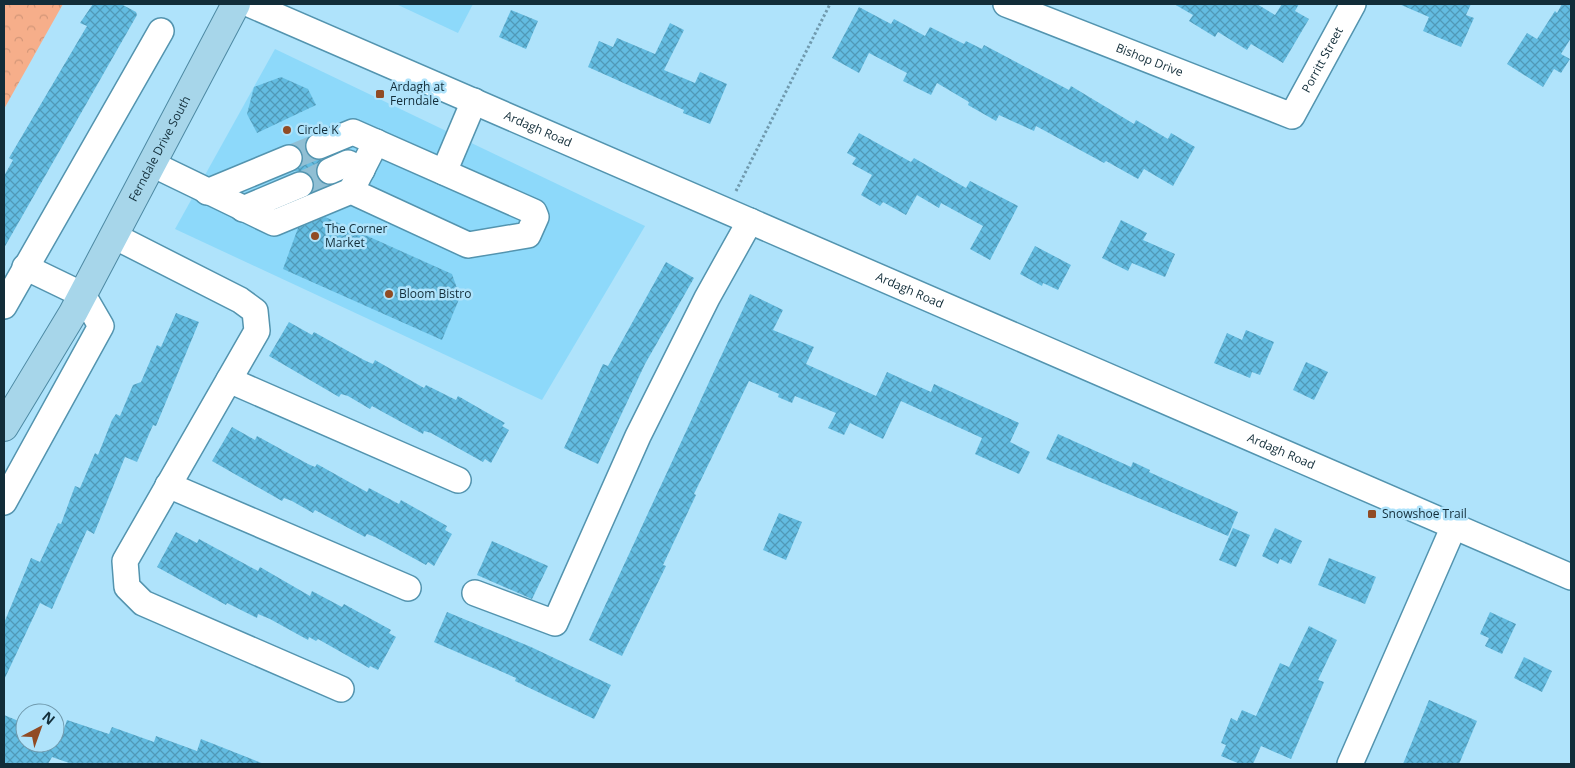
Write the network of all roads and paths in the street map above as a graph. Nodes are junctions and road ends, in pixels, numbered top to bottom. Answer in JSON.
{"nodes":[{"id":1,"x":236,"y":4,"type":"edge"},
{"id":2,"x":249,"y":4,"type":"edge"},
{"id":3,"x":830,"y":4,"type":"edge"},
{"id":4,"x":1006,"y":4,"type":"edge"},
{"id":5,"x":1352,"y":4,"type":"edge"},
{"id":6,"x":161,"y":31,"type":"dead end"},
{"id":7,"x":474,"y":101,"type":"junction"},
{"id":8,"x":1292,"y":116,"type":"joint"},
{"id":9,"x":376,"y":142,"type":"junction"},
{"id":10,"x":319,"y":146,"type":"tunnel mouth"},
{"id":11,"x":289,"y":158,"type":"tunnel mouth"},
{"id":12,"x":152,"y":164,"type":"junction"},
{"id":13,"x":362,"y":170,"type":"junction"},
{"id":14,"x":330,"y":172,"type":"tunnel mouth"},
{"id":15,"x":444,"y":172,"type":"junction"},
{"id":16,"x":300,"y":185,"type":"tunnel mouth"},
{"id":17,"x":207,"y":192,"type":"junction"},
{"id":18,"x":351,"y":192,"type":"junction"},
{"id":19,"x":243,"y":209,"type":"junction"},
{"id":20,"x":726,"y":211,"type":"junction"},
{"id":21,"x":750,"y":221,"type":"junction"},
{"id":22,"x":114,"y":236,"type":"junction"},
{"id":23,"x":25,"y":267,"type":"junction"},
{"id":24,"x":83,"y":295,"type":"junction"},
{"id":25,"x":4,"y":306,"type":"edge"},
{"id":26,"x":229,"y":380,"type":"junction"},
{"id":27,"x":4,"y":427,"type":"edge"},
{"id":28,"x":458,"y":480,"type":"dead end"},
{"id":29,"x":168,"y":485,"type":"junction"},
{"id":30,"x":4,"y":502,"type":"edge"},
{"id":31,"x":1454,"y":526,"type":"junction"},
{"id":32,"x":1571,"y":576,"type":"edge"},
{"id":33,"x":408,"y":588,"type":"dead end"},
{"id":34,"x":476,"y":593,"type":"dead end"},
{"id":35,"x":341,"y":689,"type":"dead end"},
{"id":36,"x":1350,"y":764,"type":"edge"}],
"edges":[{"from":1,"to":12,"type":"main road","name":"Ferndale Drive South"},
{"from":2,"to":7,"type":"street","name":"Ardagh Road"},
{"from":3,"to":20,"type":"path"},
{"from":4,"to":8,"type":"street","name":"Bishop Drive"},
{"from":5,"to":8,"type":"street","name":"Porritt Street"},
{"from":6,"to":23,"type":"street"},
{"from":7,"to":15,"type":"street"},
{"from":7,"to":20,"type":"street","name":"Ardagh Road"},
{"from":9,"to":10,"type":"street"},
{"from":9,"to":13,"type":"street"},
{"from":9,"to":15,"type":"street"},
{"from":11,"to":17,"type":"street"},
{"from":12,"to":17,"type":"street"},
{"from":12,"to":22,"type":"main road","name":"Ferndale Drive South"},
{"from":13,"to":14,"type":"street"},
{"from":13,"to":18,"type":"street"},
{"from":15,"to":18,"type":"street"},
{"from":16,"to":19,"type":"street"},
{"from":17,"to":19,"type":"street"},
{"from":18,"to":19,"type":"street"},
{"from":20,"to":21,"type":"street","name":"Ardagh Road"},
{"from":21,"to":31,"type":"street","name":"Ardagh Road"},
{"from":21,"to":34,"type":"street"},
{"from":22,"to":24,"type":"main road","name":"Ferndale Drive South"},
{"from":22,"to":26,"type":"street"},
{"from":23,"to":24,"type":"street"},
{"from":23,"to":25,"type":"street"},
{"from":24,"to":27,"type":"main road","name":"Ferndale Drive South"},
{"from":24,"to":30,"type":"street"},
{"from":26,"to":28,"type":"street"},
{"from":26,"to":29,"type":"street"},
{"from":29,"to":33,"type":"street"},
{"from":29,"to":35,"type":"street"},
{"from":31,"to":32,"type":"street","name":"Ardagh Road"},
{"from":31,"to":36,"type":"street"}]}
